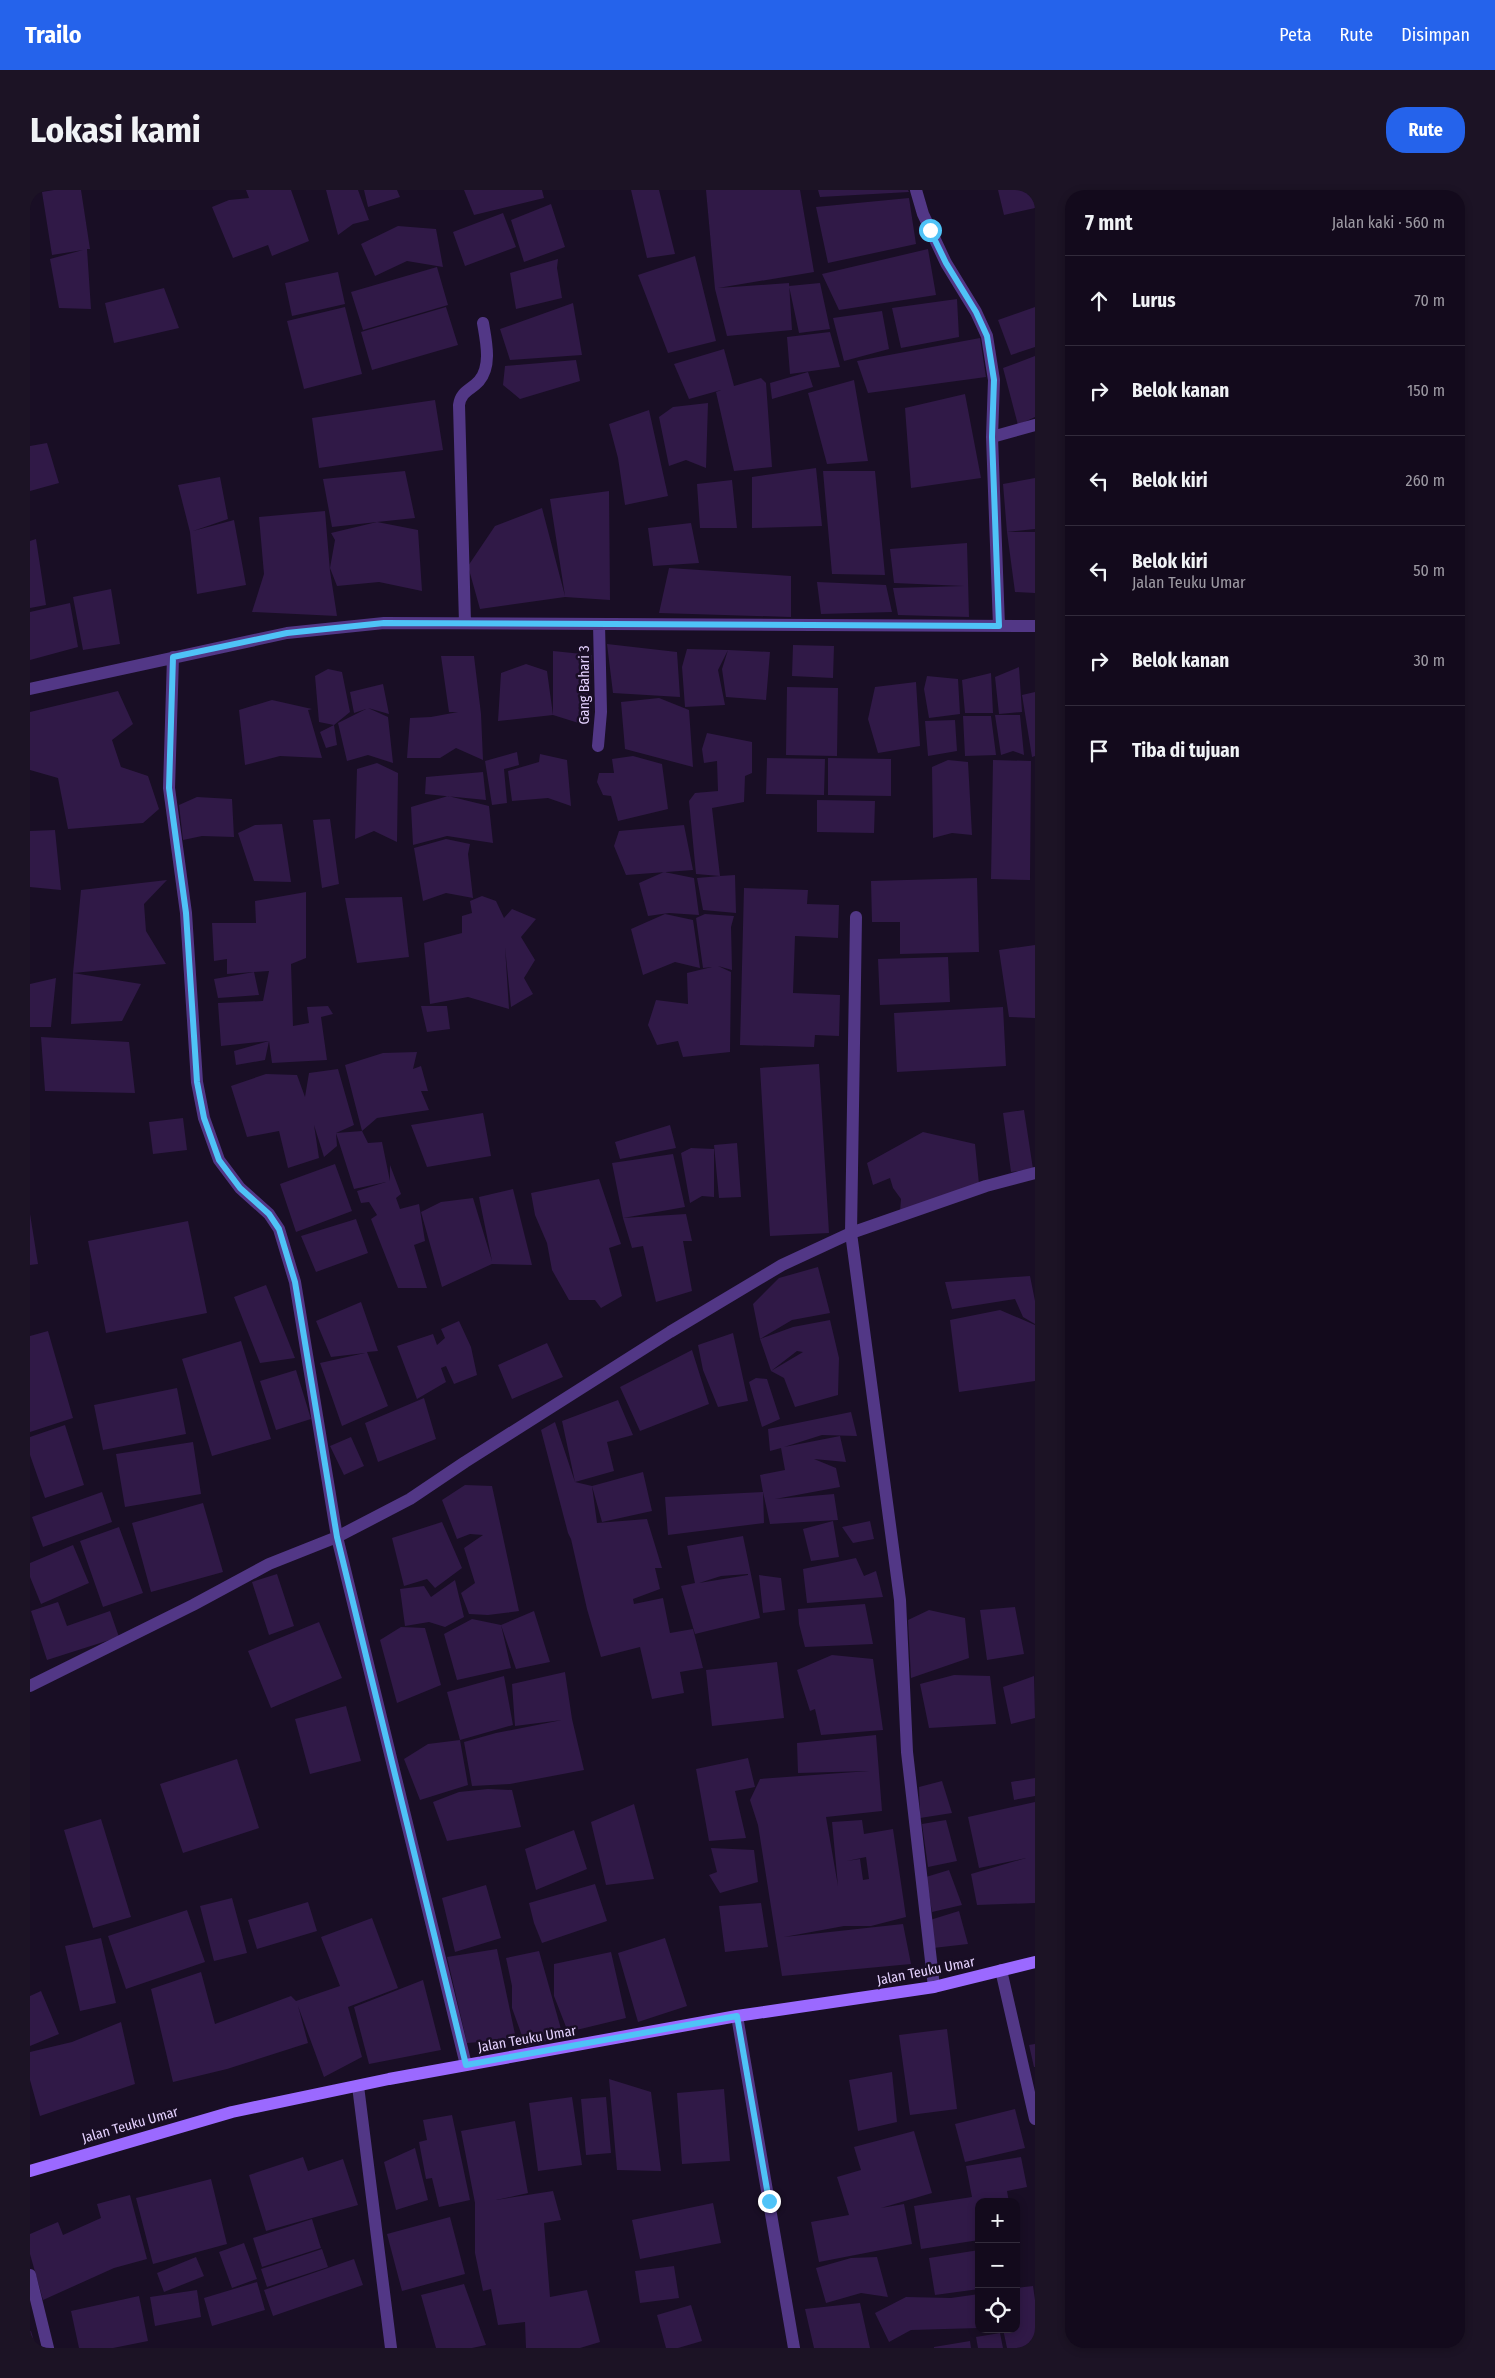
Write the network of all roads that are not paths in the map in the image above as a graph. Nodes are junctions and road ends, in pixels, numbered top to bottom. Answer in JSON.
{"nodes":[{"id":1,"x":916,"y":190,"type":"edge"},
{"id":2,"x":483,"y":323,"type":"dead end"},
{"id":3,"x":1035,"y":425,"type":"edge"},
{"id":4,"x":992,"y":437,"type":"junction"},
{"id":5,"x":465,"y":623,"type":"junction"},
{"id":6,"x":599,"y":624,"type":"junction"},
{"id":7,"x":999,"y":626,"type":"junction"},
{"id":8,"x":1035,"y":626,"type":"edge"},
{"id":9,"x":173,"y":657,"type":"junction"},
{"id":10,"x":30,"y":689,"type":"edge"},
{"id":11,"x":598,"y":746,"type":"dead end"},
{"id":12,"x":856,"y":917,"type":"dead end"},
{"id":13,"x":1035,"y":1173,"type":"edge"},
{"id":14,"x":851,"y":1233,"type":"junction"},
{"id":15,"x":337,"y":1537,"type":"junction"},
{"id":16,"x":30,"y":1686,"type":"edge"},
{"id":17,"x":1035,"y":1962,"type":"edge"},
{"id":18,"x":1001,"y":1970,"type":"junction"},
{"id":19,"x":934,"y":1987,"type":"junction"},
{"id":20,"x":737,"y":2016,"type":"junction"},
{"id":21,"x":466,"y":2065,"type":"junction"},
{"id":22,"x":358,"y":2086,"type":"junction"},
{"id":23,"x":1035,"y":2119,"type":"edge"},
{"id":24,"x":30,"y":2171,"type":"edge"},
{"id":25,"x":30,"y":2275,"type":"edge"},
{"id":26,"x":48,"y":2348,"type":"edge"},
{"id":27,"x":391,"y":2348,"type":"edge"},
{"id":28,"x":794,"y":2348,"type":"edge"}],
"edges":[{"from":1,"to":4,"type":"street"},
{"from":2,"to":5,"type":"street"},
{"from":3,"to":4,"type":"street"},
{"from":4,"to":7,"type":"street"},
{"from":5,"to":6,"type":"street"},
{"from":5,"to":9,"type":"street"},
{"from":6,"to":7,"type":"street"},
{"from":6,"to":11,"type":"street","name":"Gang Bahari 3"},
{"from":7,"to":8,"type":"street"},
{"from":9,"to":10,"type":"street"},
{"from":9,"to":15,"type":"street"},
{"from":12,"to":14,"type":"street"},
{"from":13,"to":14,"type":"street"},
{"from":14,"to":15,"type":"street"},
{"from":14,"to":19,"type":"street"},
{"from":15,"to":16,"type":"street"},
{"from":15,"to":21,"type":"street"},
{"from":17,"to":18,"type":"main road","name":"Jalan Teuku Umar"},
{"from":18,"to":19,"type":"main road","name":"Jalan Teuku Umar"},
{"from":18,"to":23,"type":"street"},
{"from":19,"to":20,"type":"main road","name":"Jalan Teuku Umar"},
{"from":20,"to":21,"type":"main road","name":"Jalan Teuku Umar"},
{"from":20,"to":28,"type":"street"},
{"from":21,"to":22,"type":"main road","name":"Jalan Teuku Umar"},
{"from":22,"to":24,"type":"main road","name":"Jalan Teuku Umar"},
{"from":22,"to":27,"type":"street"},
{"from":25,"to":26,"type":"street"}]}
